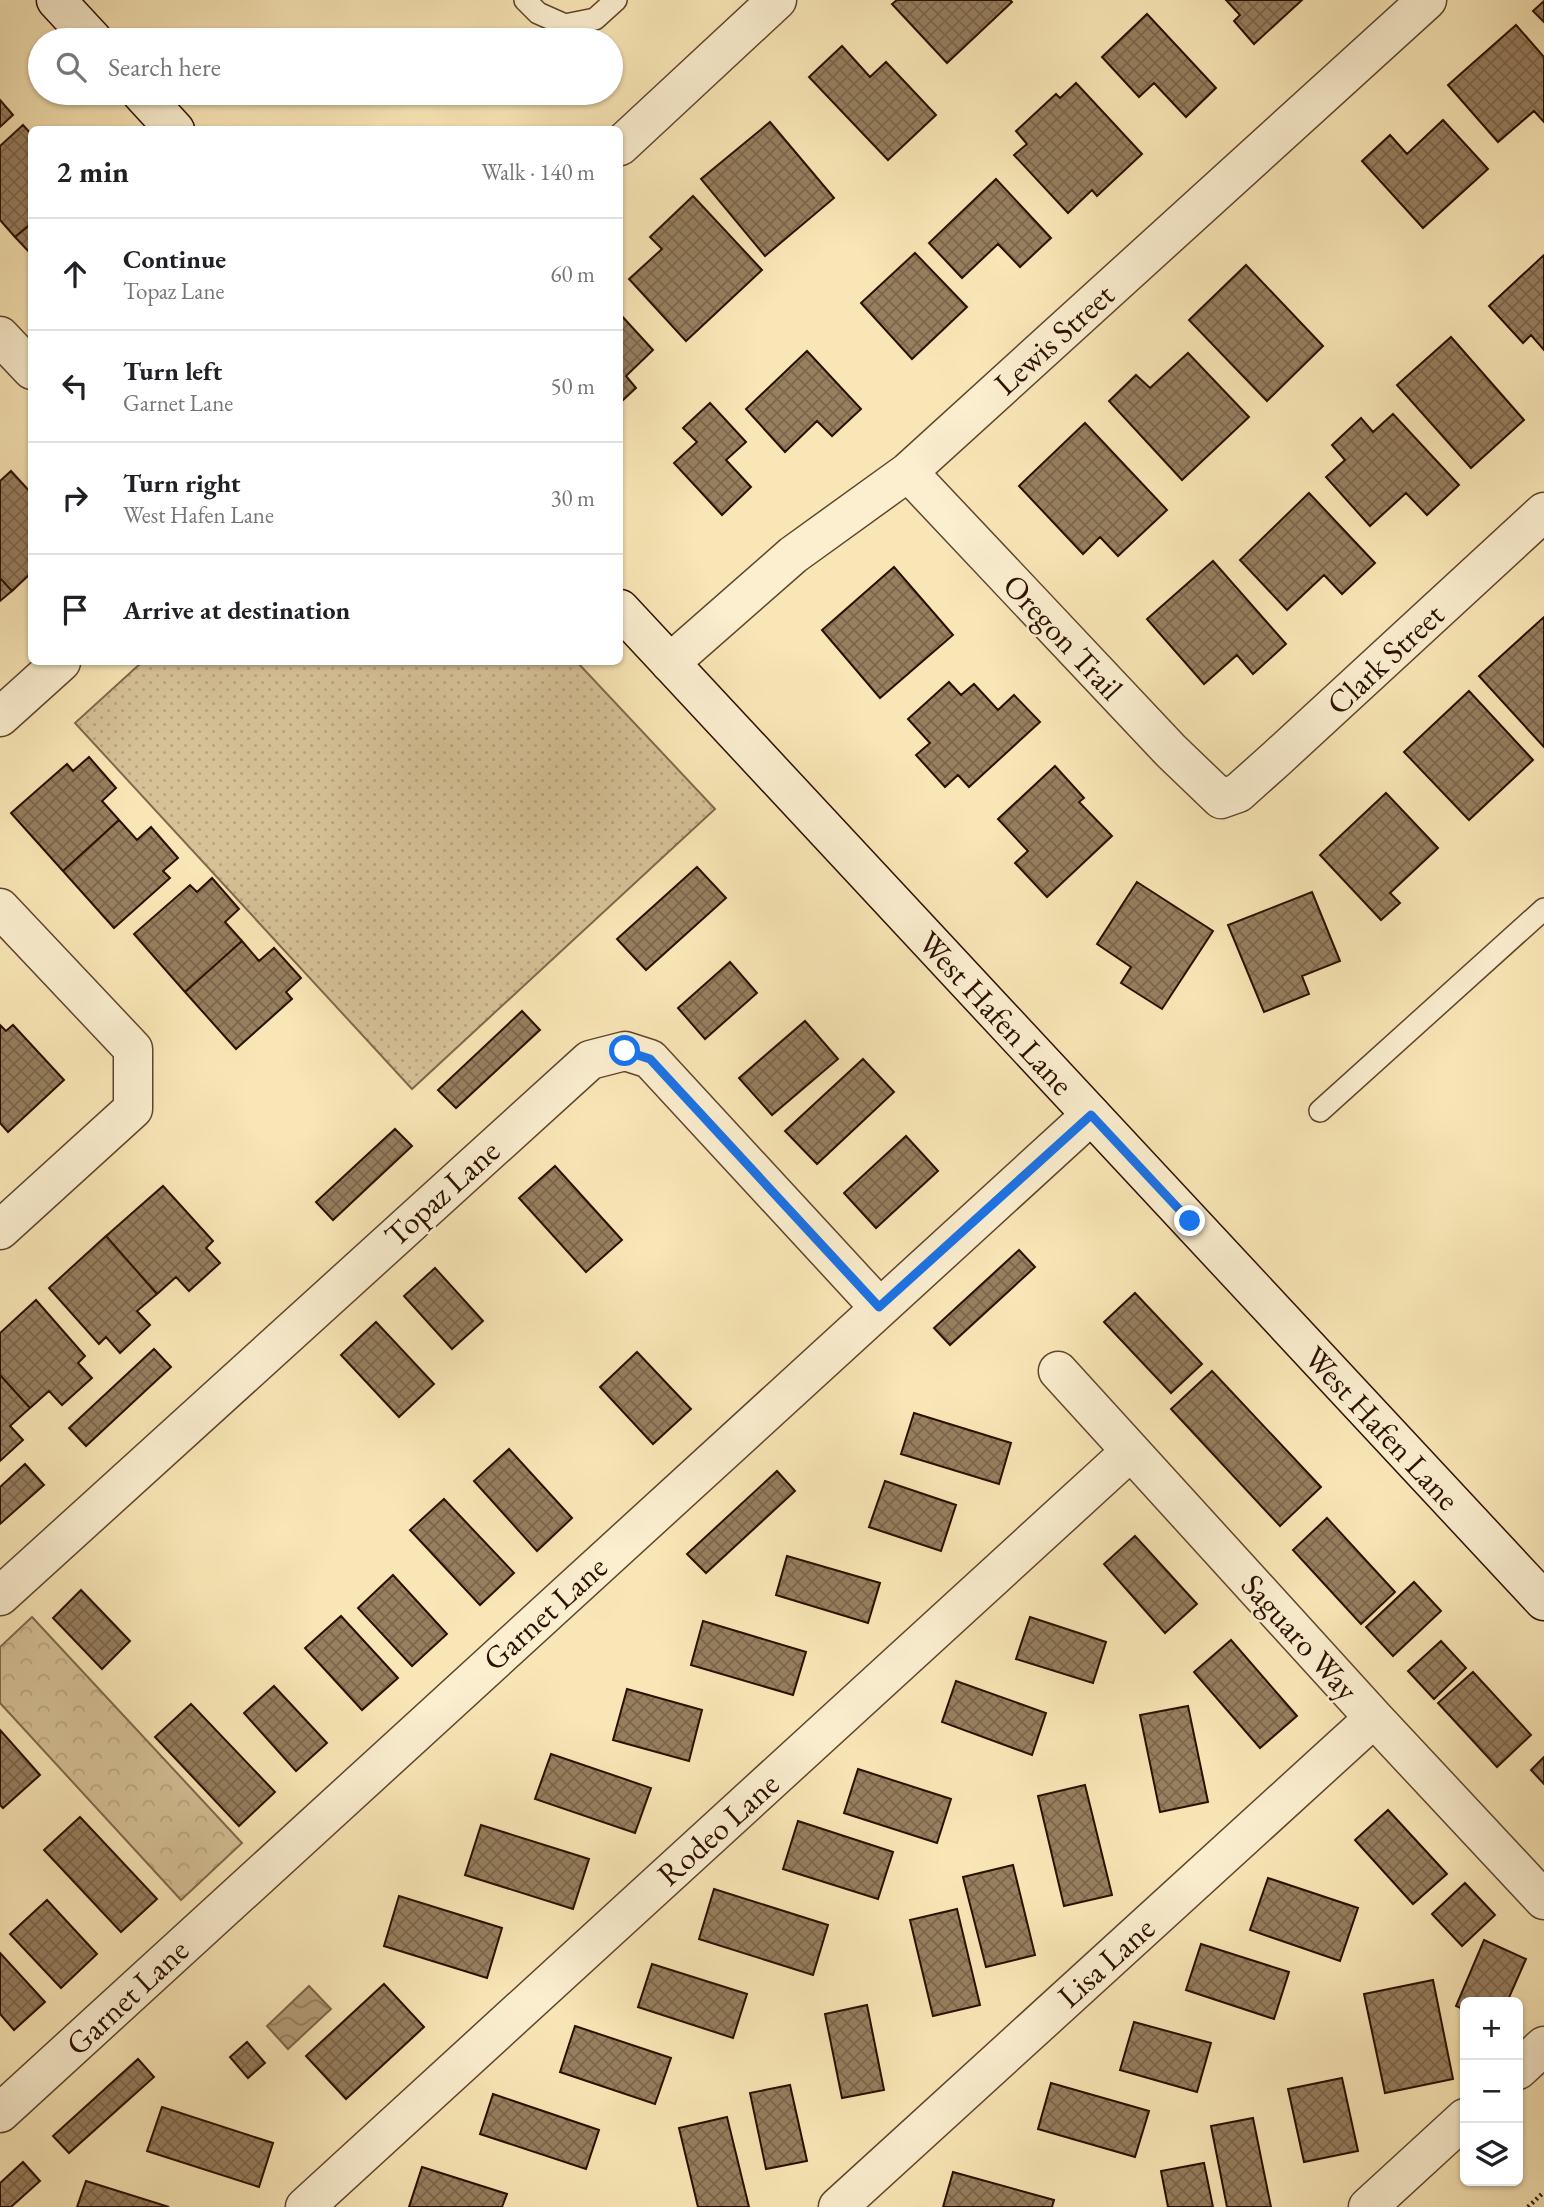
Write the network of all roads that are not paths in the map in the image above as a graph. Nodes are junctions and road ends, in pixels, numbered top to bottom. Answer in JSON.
{"nodes":[{"id":1,"x":56,"y":0,"type":"edge"},
{"id":2,"x":525,"y":0,"type":"edge"},
{"id":3,"x":616,"y":0,"type":"edge"},
{"id":4,"x":777,"y":0,"type":"edge"},
{"id":5,"x":1427,"y":0,"type":"edge"},
{"id":6,"x":82,"y":28,"type":"edge"},
{"id":7,"x":152,"y":105,"type":"edge"},
{"id":8,"x":171,"y":126,"type":"edge"},
{"id":9,"x":623,"y":143,"type":"edge"},
{"id":10,"x":908,"y":472,"type":"junction"},
{"id":11,"x":1544,"y":512,"type":"edge"},
{"id":12,"x":623,"y":613,"type":"edge"},
{"id":13,"x":670,"y":663,"type":"junction"},
{"id":14,"x":58,"y":665,"type":"edge"},
{"id":15,"x":0,"y":717,"type":"edge"},
{"id":16,"x":1221,"y":799,"type":"joint"},
{"id":17,"x":0,"y":908,"type":"edge"},
{"id":18,"x":1544,"y":909,"type":"edge"},
{"id":19,"x":1320,"y":1111,"type":"dead end"},
{"id":20,"x":1091,"y":1115,"type":"junction"},
{"id":21,"x":0,"y":1230,"type":"edge"},
{"id":22,"x":879,"y":1307,"type":"junction"},
{"id":23,"x":1058,"y":1371,"type":"dead end"},
{"id":24,"x":1131,"y":1451,"type":"junction"},
{"id":25,"x":0,"y":1596,"type":"edge"},
{"id":26,"x":1544,"y":1601,"type":"edge"},
{"id":27,"x":1374,"y":1718,"type":"junction"},
{"id":28,"x":1544,"y":1900,"type":"edge"},
{"id":29,"x":1544,"y":2046,"type":"edge"},
{"id":30,"x":1523,"y":2065,"type":"edge"},
{"id":31,"x":0,"y":2113,"type":"edge"},
{"id":32,"x":1460,"y":2123,"type":"edge"},
{"id":33,"x":305,"y":2207,"type":"edge"},
{"id":34,"x":838,"y":2207,"type":"edge"},
{"id":35,"x":1368,"y":2207,"type":"edge"}],
"edges":[{"from":1,"to":6,"type":"street"},
{"from":2,"to":3,"type":"lane"},
{"from":4,"to":9,"type":"street"},
{"from":5,"to":10,"type":"street","name":"Lewis Street"},
{"from":7,"to":8,"type":"street"},
{"from":10,"to":13,"type":"street","name":"Lewis Street"},
{"from":10,"to":16,"type":"street","name":"Oregon Trail"},
{"from":11,"to":16,"type":"street","name":"Clark Street"},
{"from":12,"to":13,"type":"street","name":"West Hafen Lane"},
{"from":13,"to":20,"type":"street","name":"West Hafen Lane"},
{"from":14,"to":15,"type":"street"},
{"from":17,"to":21,"type":"street"},
{"from":18,"to":19,"type":"lane"},
{"from":20,"to":22,"type":"street","name":"Garnet Lane"},
{"from":20,"to":26,"type":"street","name":"West Hafen Lane"},
{"from":22,"to":25,"type":"street","name":"Topaz Lane"},
{"from":22,"to":31,"type":"street","name":"Garnet Lane"},
{"from":23,"to":24,"type":"street","name":"Saguaro Way"},
{"from":24,"to":27,"type":"street","name":"Saguaro Way"},
{"from":24,"to":33,"type":"street","name":"Rodeo Lane"},
{"from":27,"to":28,"type":"street","name":"Saguaro Way"},
{"from":27,"to":34,"type":"street","name":"Lisa Lane"},
{"from":29,"to":30,"type":"street"},
{"from":32,"to":35,"type":"street"}]}
